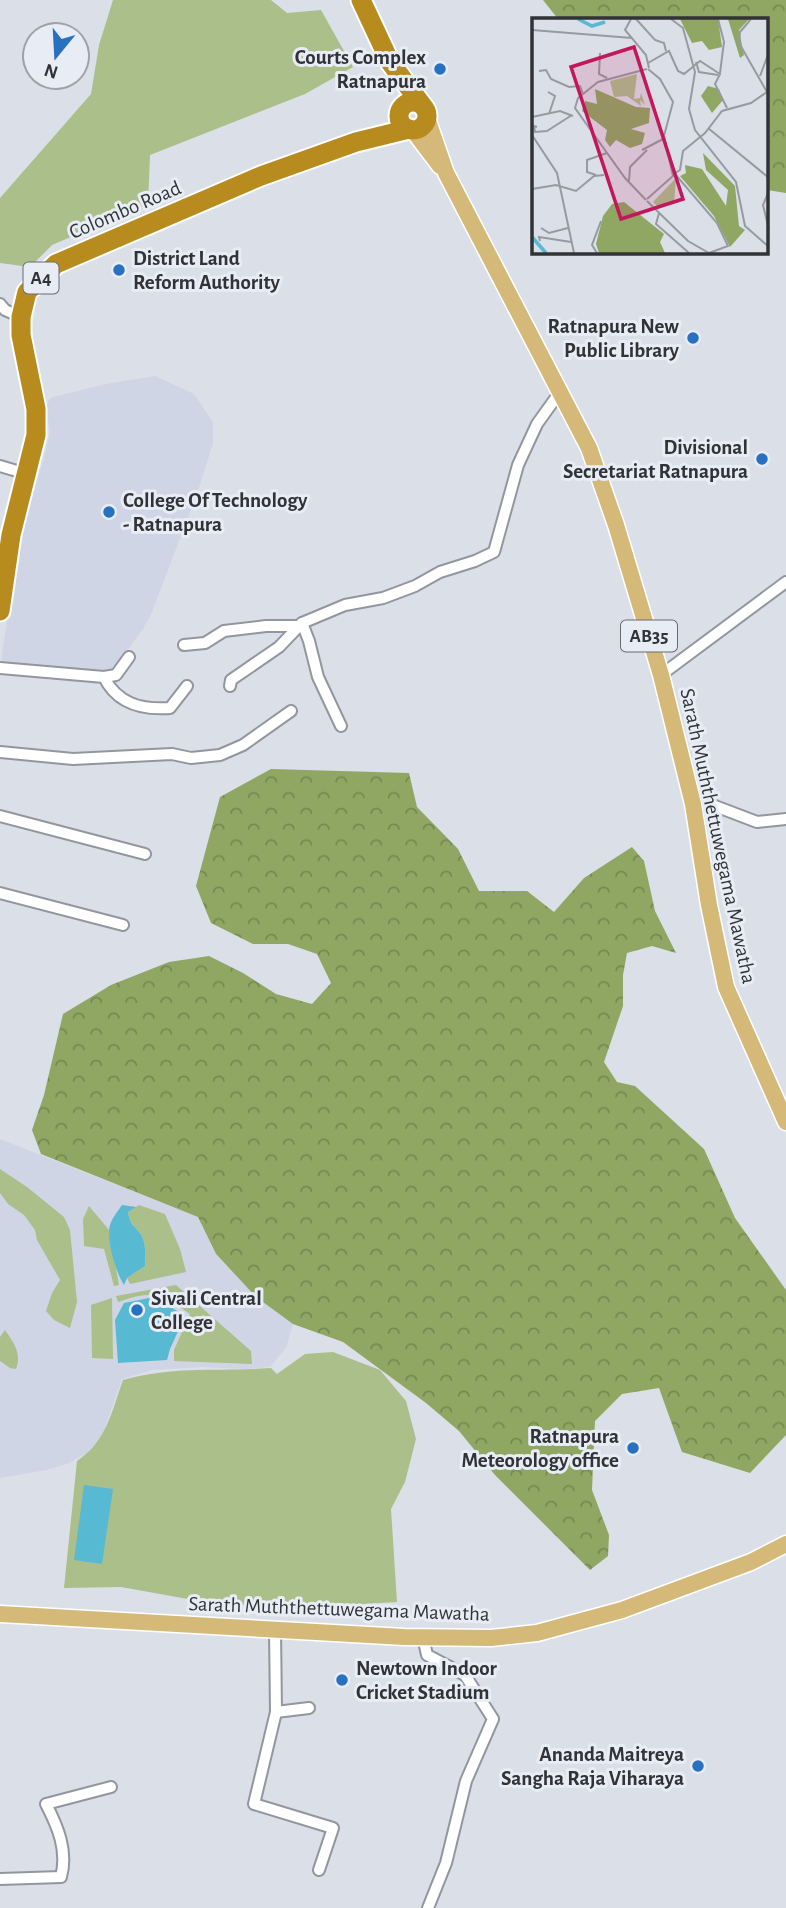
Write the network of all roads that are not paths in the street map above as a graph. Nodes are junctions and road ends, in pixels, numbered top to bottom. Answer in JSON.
{"nodes":[{"id":1,"x":361,"y":0,"type":"edge"},
{"id":2,"x":412,"y":118,"type":"junction"},
{"id":3,"x":0,"y":304,"type":"edge"},
{"id":4,"x":16,"y":315,"type":"junction"},
{"id":5,"x":0,"y":318,"type":"edge"},
{"id":6,"x":560,"y":392,"type":"junction"},
{"id":7,"x":0,"y":466,"type":"edge"},
{"id":8,"x":27,"y":474,"type":"junction"},
{"id":9,"x":786,"y":582,"type":"edge"},
{"id":10,"x":0,"y":611,"type":"edge"},
{"id":11,"x":299,"y":625,"type":"junction"},
{"id":12,"x":184,"y":645,"type":"dead end"},
{"id":13,"x":129,"y":657,"type":"dead end"},
{"id":14,"x":0,"y":668,"type":"edge"},
{"id":15,"x":661,"y":675,"type":"junction"},
{"id":16,"x":104,"y":677,"type":"junction"},
{"id":17,"x":230,"y":686,"type":"dead end"},
{"id":18,"x":187,"y":687,"type":"dead end"},
{"id":19,"x":291,"y":710,"type":"dead end"},
{"id":20,"x":341,"y":726,"type":"dead end"},
{"id":21,"x":0,"y":752,"type":"edge"},
{"id":22,"x":693,"y":804,"type":"junction"},
{"id":23,"x":0,"y":817,"type":"edge"},
{"id":24,"x":786,"y":819,"type":"edge"},
{"id":25,"x":145,"y":855,"type":"dead end"},
{"id":26,"x":0,"y":893,"type":"edge"},
{"id":27,"x":123,"y":925,"type":"dead end"},
{"id":28,"x":786,"y":1122,"type":"edge"},
{"id":29,"x":786,"y":1544,"type":"edge"},
{"id":30,"x":0,"y":1614,"type":"edge"},
{"id":31,"x":275,"y":1629,"type":"junction"},
{"id":32,"x":423,"y":1637,"type":"junction"},
{"id":33,"x":309,"y":1709,"type":"dead end"},
{"id":34,"x":276,"y":1712,"type":"junction"},
{"id":35,"x":111,"y":1787,"type":"dead end"},
{"id":36,"x":320,"y":1870,"type":"dead end"},
{"id":37,"x":0,"y":1879,"type":"edge"},
{"id":38,"x":428,"y":1908,"type":"edge"}],
"edges":[{"from":1,"to":2,"type":"highway"},
{"from":2,"to":4,"type":"highway","name":"Colombo Road","number":"A4"},
{"from":2,"to":6,"type":"main road","name":"Sarath Muththettuwegama Mawatha","number":"AB35"},
{"from":3,"to":4,"type":"street"},
{"from":4,"to":5,"type":"street"},
{"from":4,"to":8,"type":"highway","name":"Colombo Road","number":"A4"},
{"from":6,"to":11,"type":"street"},
{"from":6,"to":15,"type":"main road","name":"Sarath Muththettuwegama Mawatha","number":"AB35"},
{"from":7,"to":8,"type":"street"},
{"from":8,"to":10,"type":"highway","name":"Colombo Road","number":"A4"},
{"from":9,"to":15,"type":"street"},
{"from":11,"to":12,"type":"street"},
{"from":11,"to":17,"type":"street"},
{"from":11,"to":20,"type":"street"},
{"from":13,"to":16,"type":"street"},
{"from":14,"to":16,"type":"street"},
{"from":15,"to":22,"type":"main road","name":"Sarath Muththettuwegama Mawatha","number":"AB35"},
{"from":16,"to":18,"type":"street"},
{"from":19,"to":21,"type":"street"},
{"from":22,"to":24,"type":"street"},
{"from":22,"to":28,"type":"main road","name":"Sarath Muththettuwegama Mawatha","number":"AB35"},
{"from":23,"to":25,"type":"street"},
{"from":26,"to":27,"type":"street"},
{"from":29,"to":32,"type":"main road","name":"Sarath Muththettuwegama Mawatha"},
{"from":30,"to":31,"type":"main road","name":"Sarath Muththettuwegama Mawatha"},
{"from":31,"to":32,"type":"main road","name":"Sarath Muththettuwegama Mawatha"},
{"from":31,"to":34,"type":"street"},
{"from":32,"to":38,"type":"street"},
{"from":33,"to":34,"type":"street"},
{"from":34,"to":36,"type":"street"},
{"from":35,"to":37,"type":"street"}]}
